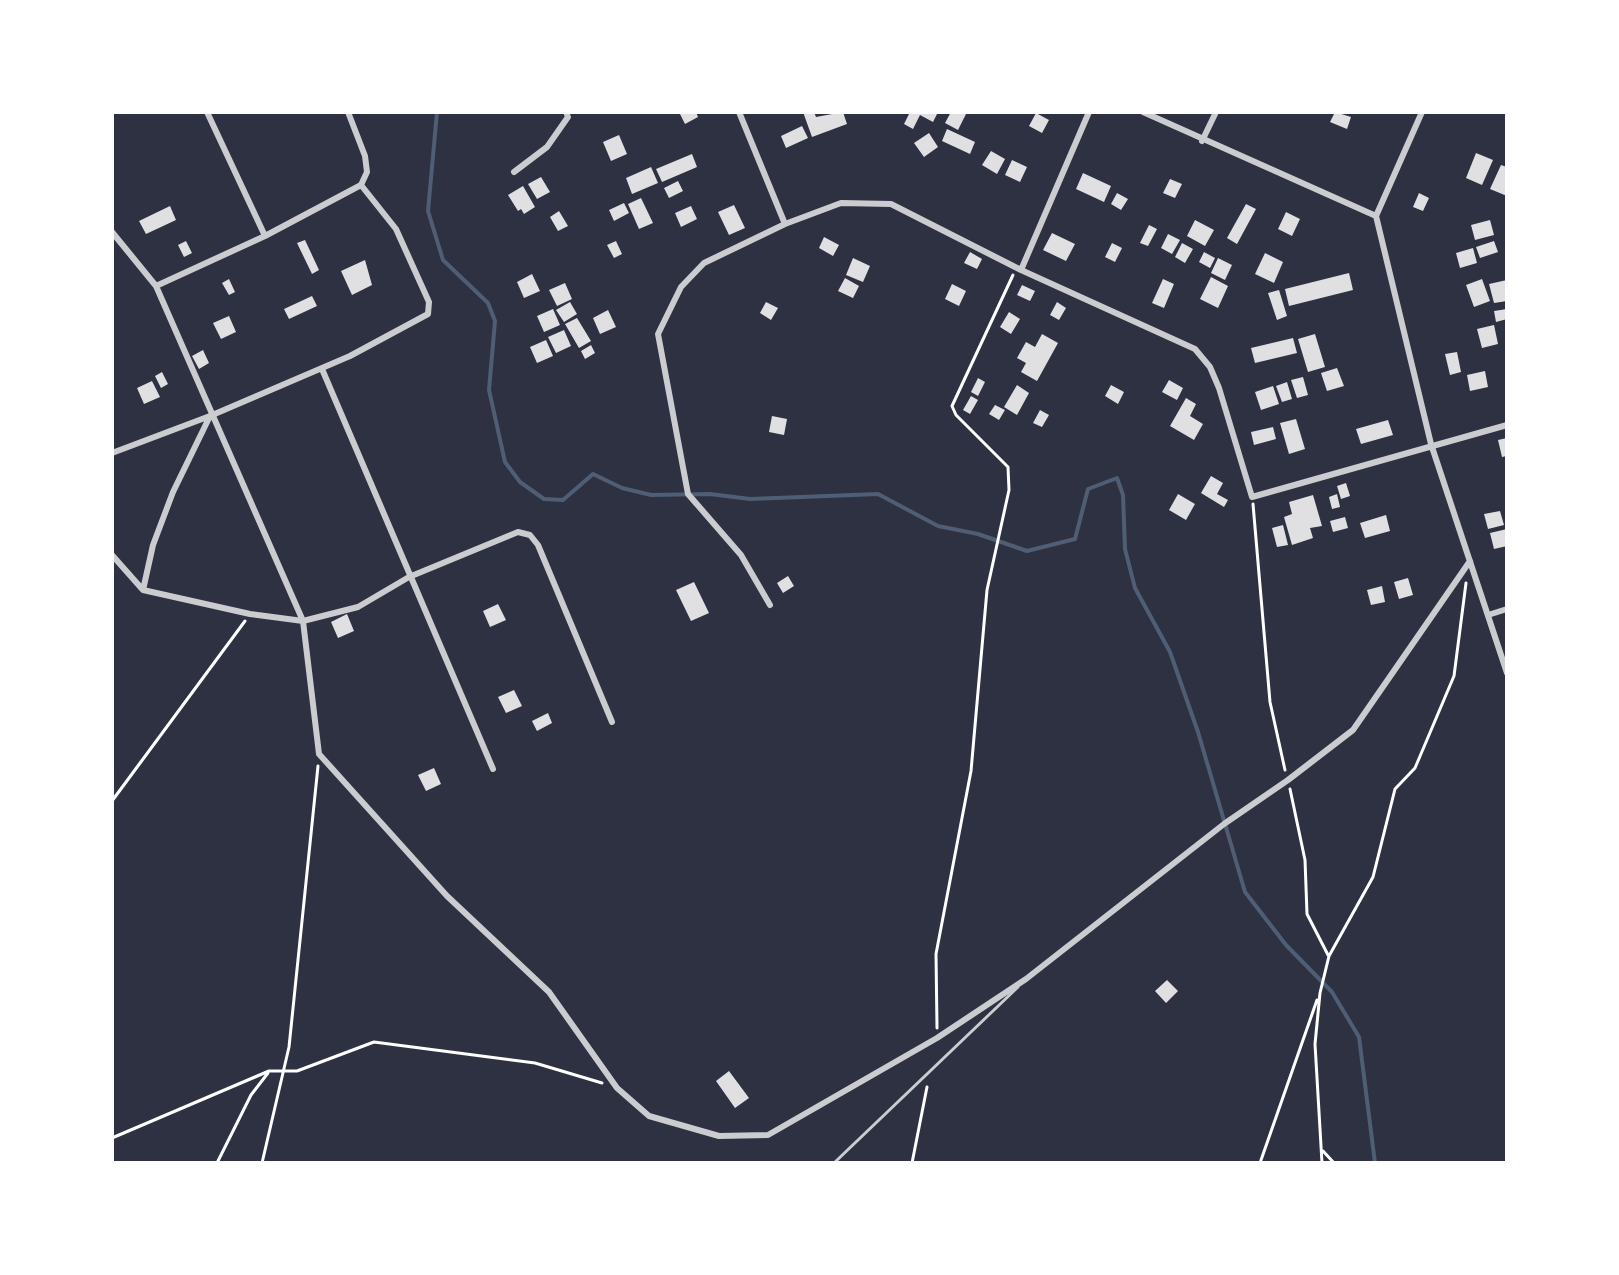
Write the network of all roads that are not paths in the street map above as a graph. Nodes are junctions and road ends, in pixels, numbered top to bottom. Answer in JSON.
{"nodes":[{"id":1,"x":207,"y":112,"type":"edge"},
{"id":2,"x":348,"y":112,"type":"edge"},
{"id":3,"x":566,"y":112,"type":"edge"},
{"id":4,"x":739,"y":112,"type":"edge"},
{"id":5,"x":1089,"y":112,"type":"edge"},
{"id":6,"x":1143,"y":112,"type":"edge"},
{"id":7,"x":1216,"y":112,"type":"edge"},
{"id":8,"x":1422,"y":112,"type":"edge"},
{"id":9,"x":1202,"y":141,"type":"junction"},
{"id":10,"x":514,"y":172,"type":"dead end"},
{"id":11,"x":361,"y":185,"type":"junction"},
{"id":12,"x":1376,"y":216,"type":"junction"},
{"id":13,"x":785,"y":224,"type":"junction"},
{"id":14,"x":112,"y":232,"type":"edge"},
{"id":15,"x":265,"y":236,"type":"junction"},
{"id":16,"x":1019,"y":269,"type":"junction"},
{"id":17,"x":156,"y":286,"type":"junction"},
{"id":18,"x":322,"y":369,"type":"junction"},
{"id":19,"x":210,"y":416,"type":"junction"},
{"id":20,"x":1507,"y":425,"type":"edge"},
{"id":21,"x":1431,"y":444,"type":"junction"},
{"id":22,"x":112,"y":453,"type":"edge"},
{"id":23,"x":112,"y":555,"type":"edge"},
{"id":24,"x":1470,"y":561,"type":"junction"},
{"id":25,"x":409,"y":577,"type":"junction"},
{"id":26,"x":143,"y":590,"type":"junction"},
{"id":27,"x":770,"y":605,"type":"dead end"},
{"id":28,"x":1507,"y":609,"type":"edge"},
{"id":29,"x":1488,"y":615,"type":"junction"},
{"id":30,"x":303,"y":621,"type":"junction"},
{"id":31,"x":1507,"y":673,"type":"edge"},
{"id":32,"x":612,"y":722,"type":"dead end"},
{"id":33,"x":493,"y":769,"type":"dead end"},
{"id":34,"x":1026,"y":979,"type":"junction"},
{"id":35,"x":834,"y":1163,"type":"edge"}],
"edges":[{"from":1,"to":15,"type":"street"},
{"from":2,"to":11,"type":"street"},
{"from":3,"to":10,"type":"street"},
{"from":4,"to":13,"type":"street"},
{"from":5,"to":16,"type":"street"},
{"from":6,"to":9,"type":"street"},
{"from":7,"to":9,"type":"street"},
{"from":8,"to":12,"type":"street"},
{"from":9,"to":12,"type":"street"},
{"from":11,"to":15,"type":"street"},
{"from":11,"to":18,"type":"street"},
{"from":12,"to":21,"type":"street"},
{"from":13,"to":16,"type":"street"},
{"from":13,"to":27,"type":"street"},
{"from":14,"to":17,"type":"street"},
{"from":15,"to":17,"type":"street"},
{"from":16,"to":21,"type":"street"},
{"from":17,"to":19,"type":"street"},
{"from":18,"to":19,"type":"street"},
{"from":18,"to":25,"type":"street"},
{"from":19,"to":22,"type":"street"},
{"from":19,"to":26,"type":"street"},
{"from":19,"to":30,"type":"street"},
{"from":20,"to":21,"type":"street"},
{"from":21,"to":24,"type":"street"},
{"from":23,"to":26,"type":"street"},
{"from":24,"to":29,"type":"street"},
{"from":24,"to":34,"type":"street"},
{"from":25,"to":30,"type":"street"},
{"from":25,"to":32,"type":"street"},
{"from":25,"to":33,"type":"street"},
{"from":26,"to":30,"type":"street"},
{"from":28,"to":29,"type":"street"},
{"from":29,"to":31,"type":"street"},
{"from":30,"to":34,"type":"street"},
{"from":34,"to":35,"type":"lane"}]}
